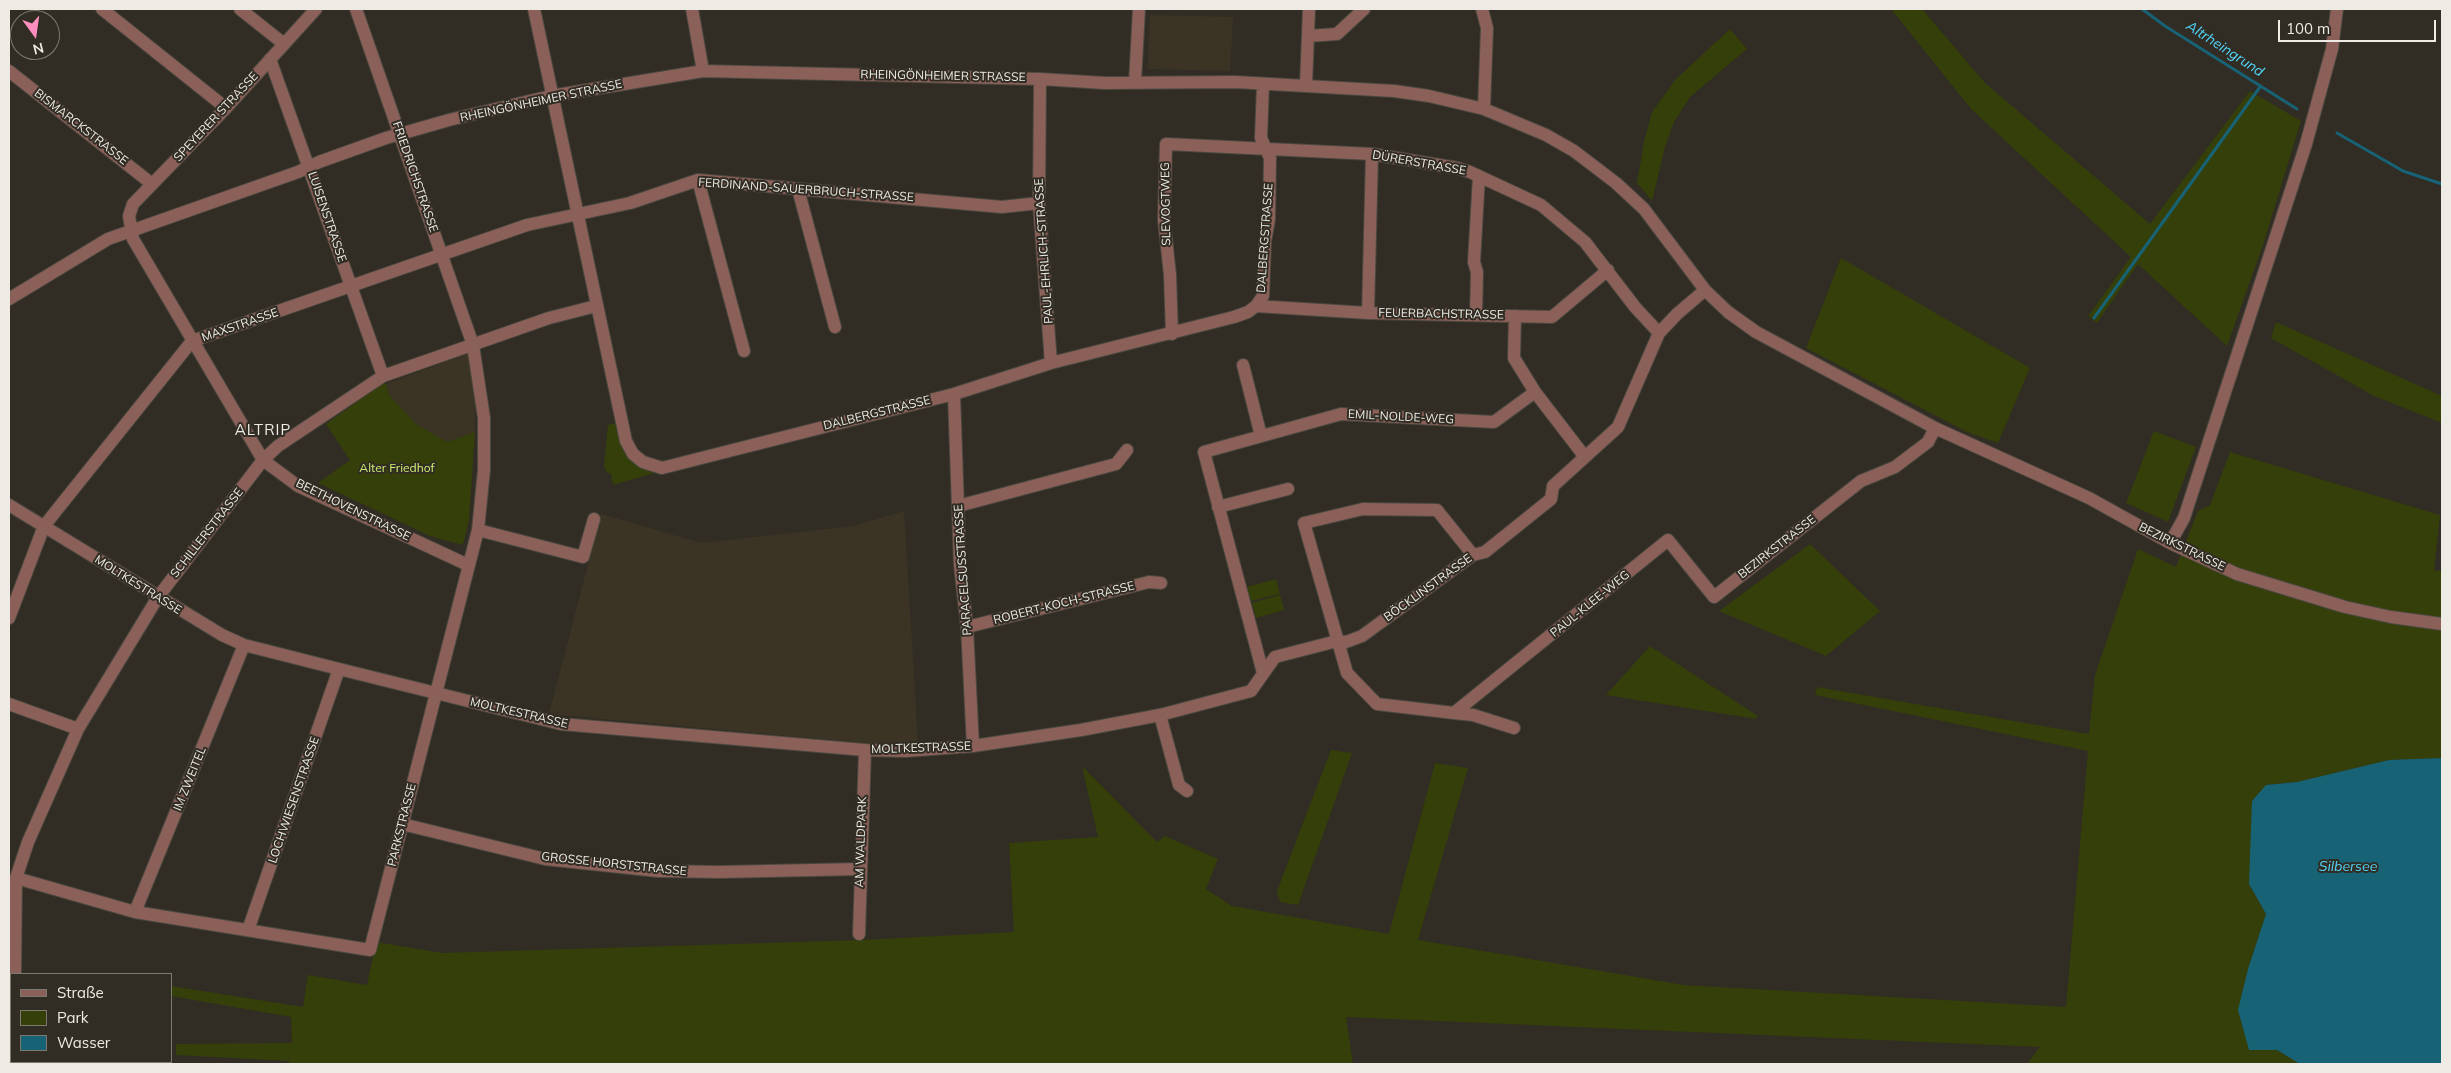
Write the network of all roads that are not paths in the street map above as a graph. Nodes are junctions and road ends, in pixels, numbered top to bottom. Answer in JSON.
{"nodes":[{"id":1,"x":102,"y":9,"type":"edge"},
{"id":2,"x":240,"y":9,"type":"edge"},
{"id":3,"x":316,"y":9,"type":"edge"},
{"id":4,"x":356,"y":9,"type":"edge"},
{"id":5,"x":534,"y":9,"type":"edge"},
{"id":6,"x":692,"y":9,"type":"edge"},
{"id":7,"x":1139,"y":9,"type":"edge"},
{"id":8,"x":1309,"y":9,"type":"edge"},
{"id":9,"x":1364,"y":9,"type":"edge"},
{"id":10,"x":1482,"y":9,"type":"edge"},
{"id":11,"x":2337,"y":9,"type":"edge"},
{"id":12,"x":1308,"y":36,"type":"junction"},
{"id":13,"x":284,"y":44,"type":"junction"},
{"id":14,"x":270,"y":59,"type":"junction"},
{"id":15,"x":9,"y":71,"type":"edge"},
{"id":16,"x":703,"y":71,"type":"junction"},
{"id":17,"x":1040,"y":79,"type":"junction"},
{"id":18,"x":1136,"y":82,"type":"junction"},
{"id":19,"x":1263,"y":84,"type":"junction"},
{"id":20,"x":1306,"y":85,"type":"junction"},
{"id":21,"x":551,"y":96,"type":"junction"},
{"id":22,"x":226,"y":108,"type":"junction"},
{"id":23,"x":1484,"y":109,"type":"junction"},
{"id":24,"x":400,"y":135,"type":"junction"},
{"id":25,"x":1266,"y":147,"type":"junction"},
{"id":26,"x":1372,"y":154,"type":"junction"},
{"id":27,"x":310,"y":167,"type":"junction"},
{"id":28,"x":1479,"y":176,"type":"junction"},
{"id":29,"x":698,"y":180,"type":"junction"},
{"id":30,"x":152,"y":184,"type":"junction"},
{"id":31,"x":798,"y":188,"type":"junction"},
{"id":32,"x":1039,"y":203,"type":"junction"},
{"id":33,"x":577,"y":215,"type":"junction"},
{"id":34,"x":131,"y":230,"type":"junction"},
{"id":35,"x":442,"y":254,"type":"junction"},
{"id":36,"x":1608,"y":270,"type":"junction"},
{"id":37,"x":350,"y":286,"type":"junction"},
{"id":38,"x":1705,"y":290,"type":"junction"},
{"id":39,"x":9,"y":299,"type":"edge"},
{"id":40,"x":596,"y":306,"type":"junction"},
{"id":41,"x":1256,"y":306,"type":"junction"},
{"id":42,"x":1368,"y":313,"type":"junction"},
{"id":43,"x":1476,"y":315,"type":"junction"},
{"id":44,"x":1515,"y":316,"type":"junction"},
{"id":45,"x":835,"y":327,"type":"dead end"},
{"id":46,"x":1659,"y":333,"type":"junction"},
{"id":47,"x":1172,"y":334,"type":"junction"},
{"id":48,"x":192,"y":341,"type":"junction"},
{"id":49,"x":473,"y":345,"type":"junction"},
{"id":50,"x":744,"y":351,"type":"dead end"},
{"id":51,"x":1051,"y":363,"type":"junction"},
{"id":52,"x":1243,"y":365,"type":"dead end"},
{"id":53,"x":383,"y":376,"type":"junction"},
{"id":54,"x":1535,"y":392,"type":"junction"},
{"id":55,"x":954,"y":394,"type":"junction"},
{"id":56,"x":1935,"y":428,"type":"junction"},
{"id":57,"x":1261,"y":436,"type":"junction"},
{"id":58,"x":1128,"y":450,"type":"dead end"},
{"id":59,"x":1586,"y":458,"type":"junction"},
{"id":60,"x":263,"y":460,"type":"junction"},
{"id":61,"x":1288,"y":489,"type":"dead end"},
{"id":62,"x":9,"y":505,"type":"edge"},
{"id":63,"x":958,"y":506,"type":"junction"},
{"id":64,"x":1218,"y":507,"type":"junction"},
{"id":65,"x":594,"y":518,"type":"dead end"},
{"id":66,"x":44,"y":526,"type":"junction"},
{"id":67,"x":478,"y":530,"type":"junction"},
{"id":68,"x":2170,"y":543,"type":"junction"},
{"id":69,"x":1473,"y":554,"type":"junction"},
{"id":70,"x":468,"y":565,"type":"junction"},
{"id":71,"x":1161,"y":583,"type":"dead end"},
{"id":72,"x":158,"y":597,"type":"junction"},
{"id":73,"x":1714,"y":597,"type":"joint"},
{"id":74,"x":9,"y":618,"type":"edge"},
{"id":75,"x":2442,"y":624,"type":"edge"},
{"id":76,"x":967,"y":628,"type":"junction"},
{"id":77,"x":1337,"y":641,"type":"junction"},
{"id":78,"x":244,"y":645,"type":"junction"},
{"id":79,"x":339,"y":669,"type":"junction"},
{"id":80,"x":1263,"y":673,"type":"junction"},
{"id":81,"x":435,"y":693,"type":"junction"},
{"id":82,"x":9,"y":704,"type":"edge"},
{"id":83,"x":1454,"y":713,"type":"junction"},
{"id":84,"x":1160,"y":715,"type":"junction"},
{"id":85,"x":1514,"y":728,"type":"dead end"},
{"id":86,"x":78,"y":729,"type":"junction"},
{"id":87,"x":973,"y":746,"type":"junction"},
{"id":88,"x":864,"y":750,"type":"junction"},
{"id":89,"x":1187,"y":791,"type":"dead end"},
{"id":90,"x":402,"y":824,"type":"junction"},
{"id":91,"x":860,"y":869,"type":"junction"},
{"id":92,"x":16,"y":878,"type":"junction"},
{"id":93,"x":12,"y":892,"type":"edge"},
{"id":94,"x":135,"y":912,"type":"junction"},
{"id":95,"x":248,"y":930,"type":"junction"},
{"id":96,"x":859,"y":934,"type":"dead end"},
{"id":97,"x":15,"y":973,"type":"edge"}],
"edges":[{"from":1,"to":22,"type":"street"},
{"from":2,"to":13,"type":"street"},
{"from":3,"to":13,"type":"street","name":"SPEYERER STRASSE"},
{"from":4,"to":24,"type":"street","name":"FRIEDRICHSTRASSE"},
{"from":5,"to":21,"type":"street","name":"DALBERGSTRASSE"},
{"from":6,"to":16,"type":"street"},
{"from":7,"to":18,"type":"street"},
{"from":8,"to":12,"type":"street"},
{"from":9,"to":12,"type":"street"},
{"from":10,"to":23,"type":"street"},
{"from":11,"to":68,"type":"street"},
{"from":12,"to":20,"type":"street"},
{"from":13,"to":14,"type":"street","name":"SPEYERER STRASSE"},
{"from":14,"to":22,"type":"street","name":"SPEYERER STRASSE"},
{"from":14,"to":27,"type":"street","name":"LUISENSTRASSE"},
{"from":15,"to":30,"type":"street","name":"BISMARCKSTRASSE"},
{"from":16,"to":17,"type":"street","name":"RHEINGÖNHEIMER STRASSE"},
{"from":16,"to":21,"type":"street","name":"RHEINGÖNHEIMER STRASSE"},
{"from":17,"to":18,"type":"street","name":"RHEINGÖNHEIMER STRASSE"},
{"from":17,"to":32,"type":"street","name":"PAUL-EHRLICH-STRASSE"},
{"from":18,"to":19,"type":"street","name":"RHEINGÖNHEIMER STRASSE"},
{"from":19,"to":20,"type":"street","name":"RHEINGÖNHEIMER STRASSE"},
{"from":19,"to":25,"type":"street","name":"DALBERGSTRASSE"},
{"from":20,"to":23,"type":"street","name":"RHEINGÖNHEIMER STRASSE"},
{"from":21,"to":24,"type":"street","name":"RHEINGÖNHEIMER STRASSE"},
{"from":21,"to":33,"type":"street","name":"DALBERGSTRASSE"},
{"from":22,"to":30,"type":"street","name":"SPEYERER STRASSE"},
{"from":23,"to":38,"type":"street","name":"RHEINGÖNHEIMER STRASSE"},
{"from":24,"to":27,"type":"street","name":"RHEINGÖNHEIMER STRASSE"},
{"from":24,"to":35,"type":"street","name":"FRIEDRICHSTRASSE"},
{"from":25,"to":26,"type":"street","name":"DÜRERSTRASSE"},
{"from":25,"to":41,"type":"street","name":"DALBERGSTRASSE"},
{"from":25,"to":47,"type":"street","name":"SLEVOGTWEG"},
{"from":26,"to":28,"type":"street","name":"DÜRERSTRASSE"},
{"from":26,"to":42,"type":"street"},
{"from":27,"to":34,"type":"street","name":"RHEINGÖNHEIMER STRASSE"},
{"from":27,"to":37,"type":"street","name":"LUISENSTRASSE"},
{"from":28,"to":36,"type":"street","name":"DÜRERSTRASSE"},
{"from":28,"to":43,"type":"street"},
{"from":29,"to":31,"type":"street","name":"FERDINAND-SAUERBRUCH-STRASSE"},
{"from":29,"to":33,"type":"street","name":"FERDINAND-SAUERBRUCH-STRASSE"},
{"from":29,"to":50,"type":"street"},
{"from":30,"to":34,"type":"street","name":"SPEYERER STRASSE"},
{"from":31,"to":32,"type":"street","name":"FERDINAND-SAUERBRUCH-STRASSE"},
{"from":31,"to":45,"type":"street"},
{"from":32,"to":51,"type":"street","name":"PAUL-EHRLICH-STRASSE"},
{"from":33,"to":35,"type":"street","name":"MAXSTRASSE"},
{"from":33,"to":40,"type":"street","name":"DALBERGSTRASSE"},
{"from":34,"to":39,"type":"street","name":"RHEINGÖNHEIMER STRASSE"},
{"from":34,"to":48,"type":"street","name":"BEETHOVENSTRASSE"},
{"from":35,"to":37,"type":"street","name":"MAXSTRASSE"},
{"from":35,"to":49,"type":"street","name":"FRIEDRICHSTRASSE"},
{"from":36,"to":44,"type":"street","name":"FEUERBACHSTRASSE"},
{"from":36,"to":46,"type":"street","name":"DÜRERSTRASSE"},
{"from":37,"to":48,"type":"street","name":"MAXSTRASSE"},
{"from":37,"to":53,"type":"street","name":"LUISENSTRASSE"},
{"from":38,"to":46,"type":"street","name":"BÖCKLINSTRASSE"},
{"from":38,"to":56,"type":"street","name":"BEZIRKSTRASSE"},
{"from":40,"to":49,"type":"street","name":"SCHILLERSTRASSE"},
{"from":40,"to":55,"type":"street","name":"DALBERGSTRASSE"},
{"from":41,"to":42,"type":"street","name":"FEUERBACHSTRASSE"},
{"from":41,"to":47,"type":"street","name":"DALBERGSTRASSE"},
{"from":42,"to":43,"type":"street","name":"FEUERBACHSTRASSE"},
{"from":43,"to":44,"type":"street","name":"FEUERBACHSTRASSE"},
{"from":44,"to":54,"type":"street"},
{"from":46,"to":59,"type":"street","name":"BÖCKLINSTRASSE"},
{"from":47,"to":51,"type":"street","name":"DALBERGSTRASSE"},
{"from":48,"to":60,"type":"street","name":"BEETHOVENSTRASSE"},
{"from":48,"to":66,"type":"street","name":"MAXSTRASSE"},
{"from":49,"to":53,"type":"street","name":"SCHILLERSTRASSE"},
{"from":49,"to":67,"type":"street","name":"PARKSTRASSE"},
{"from":51,"to":55,"type":"street","name":"DALBERGSTRASSE"},
{"from":52,"to":57,"type":"street"},
{"from":53,"to":60,"type":"street","name":"SCHILLERSTRASSE"},
{"from":54,"to":57,"type":"street","name":"EMIL-NOLDE-WEG"},
{"from":54,"to":59,"type":"street"},
{"from":55,"to":63,"type":"street","name":"PARACELSUSSTRASSE"},
{"from":56,"to":68,"type":"street","name":"BEZIRKSTRASSE"},
{"from":56,"to":73,"type":"street","name":"BEZIRKSTRASSE"},
{"from":57,"to":64,"type":"street","name":"EMIL-NOLDE-WEG"},
{"from":58,"to":63,"type":"street"},
{"from":59,"to":69,"type":"street","name":"BÖCKLINSTRASSE"},
{"from":60,"to":70,"type":"street","name":"BEETHOVENSTRASSE"},
{"from":60,"to":72,"type":"street","name":"SCHILLERSTRASSE"},
{"from":61,"to":64,"type":"street"},
{"from":62,"to":66,"type":"street","name":"MOLTKESTRASSE"},
{"from":63,"to":76,"type":"street","name":"PARACELSUSSTRASSE"},
{"from":64,"to":80,"type":"street","name":"EMIL-NOLDE-WEG"},
{"from":65,"to":67,"type":"street"},
{"from":66,"to":72,"type":"street","name":"MOLTKESTRASSE"},
{"from":66,"to":74,"type":"street","name":"MAXSTRASSE"},
{"from":67,"to":70,"type":"street","name":"PARKSTRASSE"},
{"from":68,"to":75,"type":"street","name":"BEZIRKSTRASSE"},
{"from":69,"to":77,"type":"street","name":"BÖCKLINSTRASSE"},
{"from":69,"to":77,"type":"street"},
{"from":70,"to":81,"type":"street","name":"PARKSTRASSE"},
{"from":71,"to":76,"type":"street","name":"ROBERT-KOCH-STRASSE"},
{"from":72,"to":78,"type":"street","name":"MOLTKESTRASSE"},
{"from":72,"to":86,"type":"street","name":"SCHILLERSTRASSE"},
{"from":73,"to":83,"type":"street","name":"PAUL-KLEE-WEG"},
{"from":76,"to":87,"type":"street","name":"PARACELSUSSTRASSE"},
{"from":77,"to":80,"type":"street","name":"BÖCKLINSTRASSE"},
{"from":77,"to":83,"type":"street"},
{"from":78,"to":79,"type":"street","name":"MOLTKESTRASSE"},
{"from":78,"to":94,"type":"street","name":"IM ZWEITEL"},
{"from":79,"to":81,"type":"street","name":"MOLTKESTRASSE"},
{"from":79,"to":95,"type":"street","name":"LOCHWIESENSTRASSE"},
{"from":80,"to":84,"type":"street","name":"BÖCKLINSTRASSE"},
{"from":81,"to":88,"type":"street","name":"MOLTKESTRASSE"},
{"from":81,"to":90,"type":"street","name":"PARKSTRASSE"},
{"from":82,"to":86,"type":"street"},
{"from":83,"to":85,"type":"street"},
{"from":84,"to":87,"type":"street","name":"MOLTKESTRASSE"},
{"from":84,"to":89,"type":"street"},
{"from":86,"to":92,"type":"street","name":"SCHILLERSTRASSE"},
{"from":87,"to":88,"type":"street","name":"MOLTKESTRASSE"},
{"from":88,"to":91,"type":"street","name":"AM WALDPARK"},
{"from":90,"to":91,"type":"street","name":"GROSSE HORSTSTRASSE"},
{"from":90,"to":95,"type":"street","name":"PARKSTRASSE"},
{"from":91,"to":96,"type":"street","name":"AM WALDPARK"},
{"from":92,"to":93,"type":"street","name":"SCHILLERSTRASSE"},
{"from":92,"to":94,"type":"street","name":"PARKSTRASSE"},
{"from":93,"to":97,"type":"street","name":"SCHILLERSTRASSE"},
{"from":94,"to":95,"type":"street","name":"PARKSTRASSE"}]}
